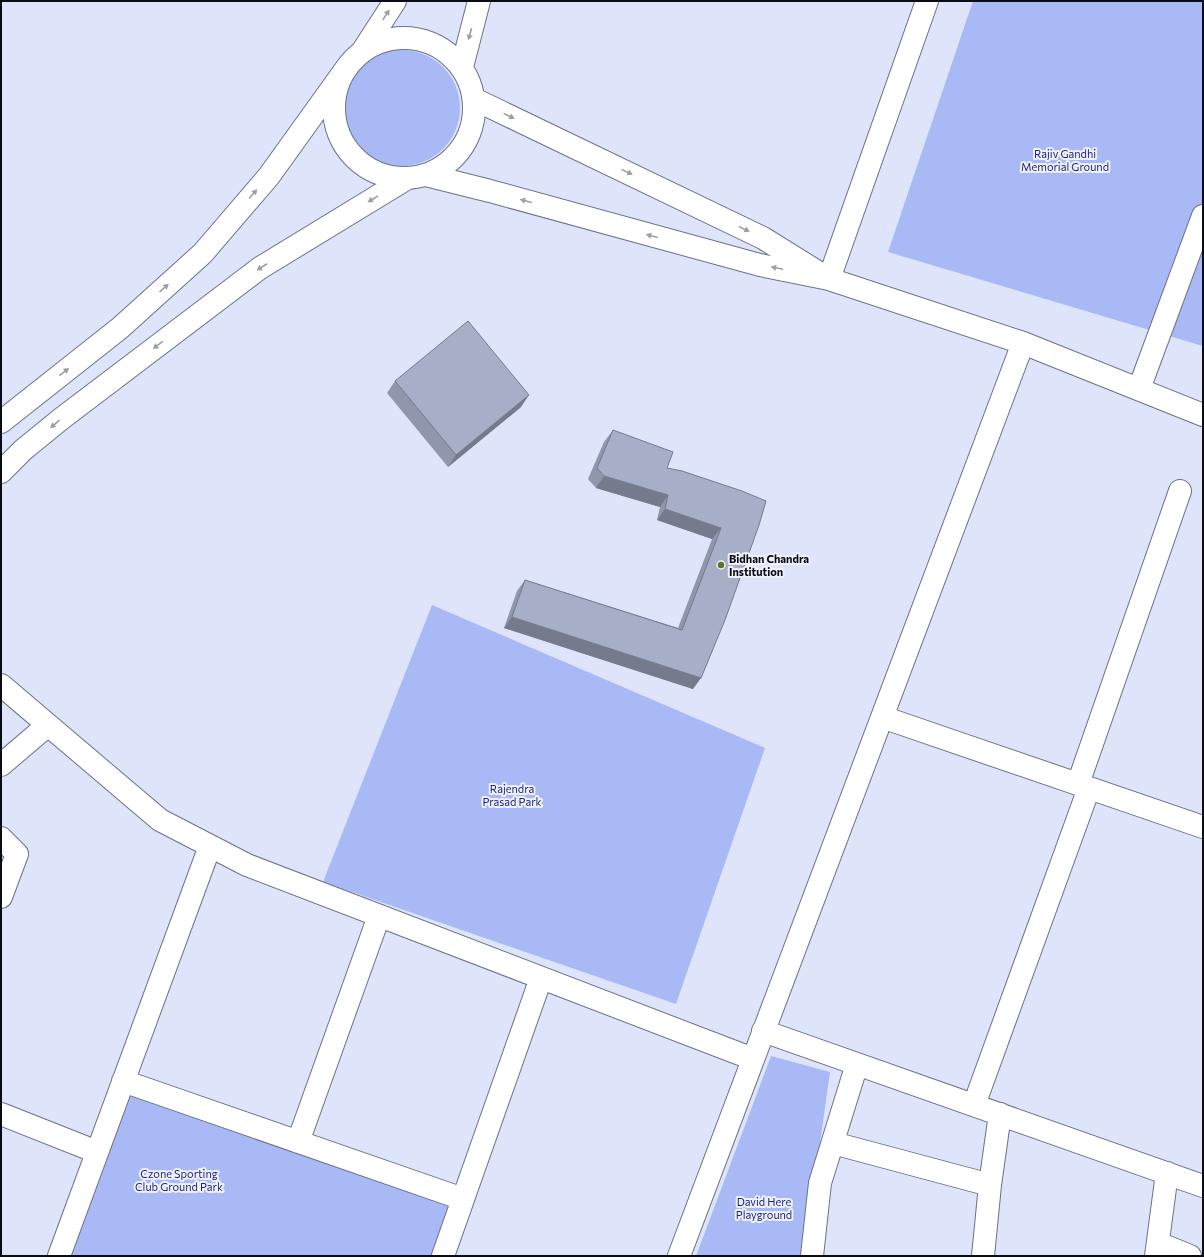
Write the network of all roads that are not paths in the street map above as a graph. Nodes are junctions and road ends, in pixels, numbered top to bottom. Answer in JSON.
{"nodes":[{"id":1,"x":396,"y":1,"type":"edge"},
{"id":2,"x":479,"y":1,"type":"edge"},
{"id":3,"x":927,"y":1,"type":"edge"},
{"id":4,"x":355,"y":59,"type":"junction"},
{"id":5,"x":462,"y":67,"type":"junction"},
{"id":6,"x":474,"y":99,"type":"junction"},
{"id":7,"x":416,"y":177,"type":"junction"},
{"id":8,"x":1203,"y":216,"type":"edge"},
{"id":9,"x":829,"y":279,"type":"junction"},
{"id":10,"x":1023,"y":343,"type":"junction"},
{"id":11,"x":1139,"y":389,"type":"junction"},
{"id":12,"x":1203,"y":415,"type":"edge"},
{"id":13,"x":1,"y":422,"type":"edge"},
{"id":14,"x":1,"y":472,"type":"edge"},
{"id":15,"x":1180,"y":491,"type":"dead end"},
{"id":16,"x":1,"y":684,"type":"edge"},
{"id":17,"x":882,"y":717,"type":"junction"},
{"id":18,"x":48,"y":725,"type":"junction"},
{"id":19,"x":1,"y":765,"type":"edge"},
{"id":20,"x":1083,"y":786,"type":"junction"},
{"id":21,"x":1203,"y":827,"type":"edge"},
{"id":22,"x":1,"y":838,"type":"edge"},
{"id":23,"x":210,"y":846,"type":"junction"},
{"id":24,"x":1,"y":897,"type":"edge"},
{"id":25,"x":379,"y":916,"type":"junction"},
{"id":26,"x":541,"y":978,"type":"junction"},
{"id":27,"x":764,"y":1031,"type":"junction"},
{"id":28,"x":753,"y":1059,"type":"junction"},
{"id":29,"x":857,"y":1064,"type":"junction"},
{"id":30,"x":124,"y":1081,"type":"junction"},
{"id":31,"x":974,"y":1105,"type":"junction"},
{"id":32,"x":1,"y":1114,"type":"edge"},
{"id":33,"x":1000,"y":1114,"type":"junction"},
{"id":34,"x":298,"y":1142,"type":"junction"},
{"id":35,"x":833,"y":1143,"type":"junction"},
{"id":36,"x":97,"y":1152,"type":"junction"},
{"id":37,"x":1167,"y":1173,"type":"junction"},
{"id":38,"x":990,"y":1185,"type":"junction"},
{"id":39,"x":1203,"y":1186,"type":"edge"},
{"id":40,"x":463,"y":1199,"type":"junction"},
{"id":41,"x":1157,"y":1249,"type":"edge"},
{"id":42,"x":59,"y":1256,"type":"edge"},
{"id":43,"x":443,"y":1256,"type":"edge"},
{"id":44,"x":679,"y":1256,"type":"edge"},
{"id":45,"x":812,"y":1256,"type":"edge"},
{"id":46,"x":983,"y":1256,"type":"edge"},
{"id":47,"x":1190,"y":1256,"type":"edge"}],
"edges":[{"from":4,"to":1,"type":"street","one_way":true},
{"from":2,"to":5,"type":"street","one_way":true},
{"from":3,"to":9,"type":"street"},
{"from":4,"to":5,"type":"street"},
{"from":4,"to":7,"type":"street"},
{"from":13,"to":4,"type":"street","one_way":true},
{"from":5,"to":6,"type":"street"},
{"from":6,"to":7,"type":"street"},
{"from":6,"to":9,"type":"street","one_way":true},
{"from":9,"to":7,"type":"street","one_way":true},
{"from":7,"to":14,"type":"street","one_way":true},
{"from":8,"to":11,"type":"street"},
{"from":9,"to":10,"type":"street"},
{"from":10,"to":11,"type":"street"},
{"from":10,"to":17,"type":"street"},
{"from":11,"to":12,"type":"street"},
{"from":15,"to":20,"type":"street"},
{"from":16,"to":18,"type":"street"},
{"from":17,"to":20,"type":"street"},
{"from":17,"to":27,"type":"street"},
{"from":18,"to":19,"type":"street"},
{"from":18,"to":23,"type":"street"},
{"from":20,"to":21,"type":"street"},
{"from":20,"to":31,"type":"street"},
{"from":22,"to":24,"type":"street"},
{"from":23,"to":25,"type":"street"},
{"from":23,"to":30,"type":"street"},
{"from":25,"to":26,"type":"street"},
{"from":25,"to":34,"type":"street"},
{"from":26,"to":28,"type":"street"},
{"from":26,"to":40,"type":"street"},
{"from":27,"to":28,"type":"street"},
{"from":27,"to":29,"type":"street"},
{"from":28,"to":44,"type":"street"},
{"from":29,"to":31,"type":"street"},
{"from":29,"to":35,"type":"street"},
{"from":30,"to":34,"type":"street"},
{"from":30,"to":36,"type":"street"},
{"from":31,"to":33,"type":"street"},
{"from":32,"to":36,"type":"street"},
{"from":33,"to":37,"type":"street"},
{"from":33,"to":38,"type":"street"},
{"from":34,"to":40,"type":"street"},
{"from":35,"to":38,"type":"street"},
{"from":35,"to":45,"type":"street"},
{"from":36,"to":42,"type":"street"},
{"from":37,"to":39,"type":"street"},
{"from":37,"to":41,"type":"street"},
{"from":38,"to":46,"type":"street"},
{"from":40,"to":43,"type":"street"},
{"from":41,"to":47,"type":"street"}]}
